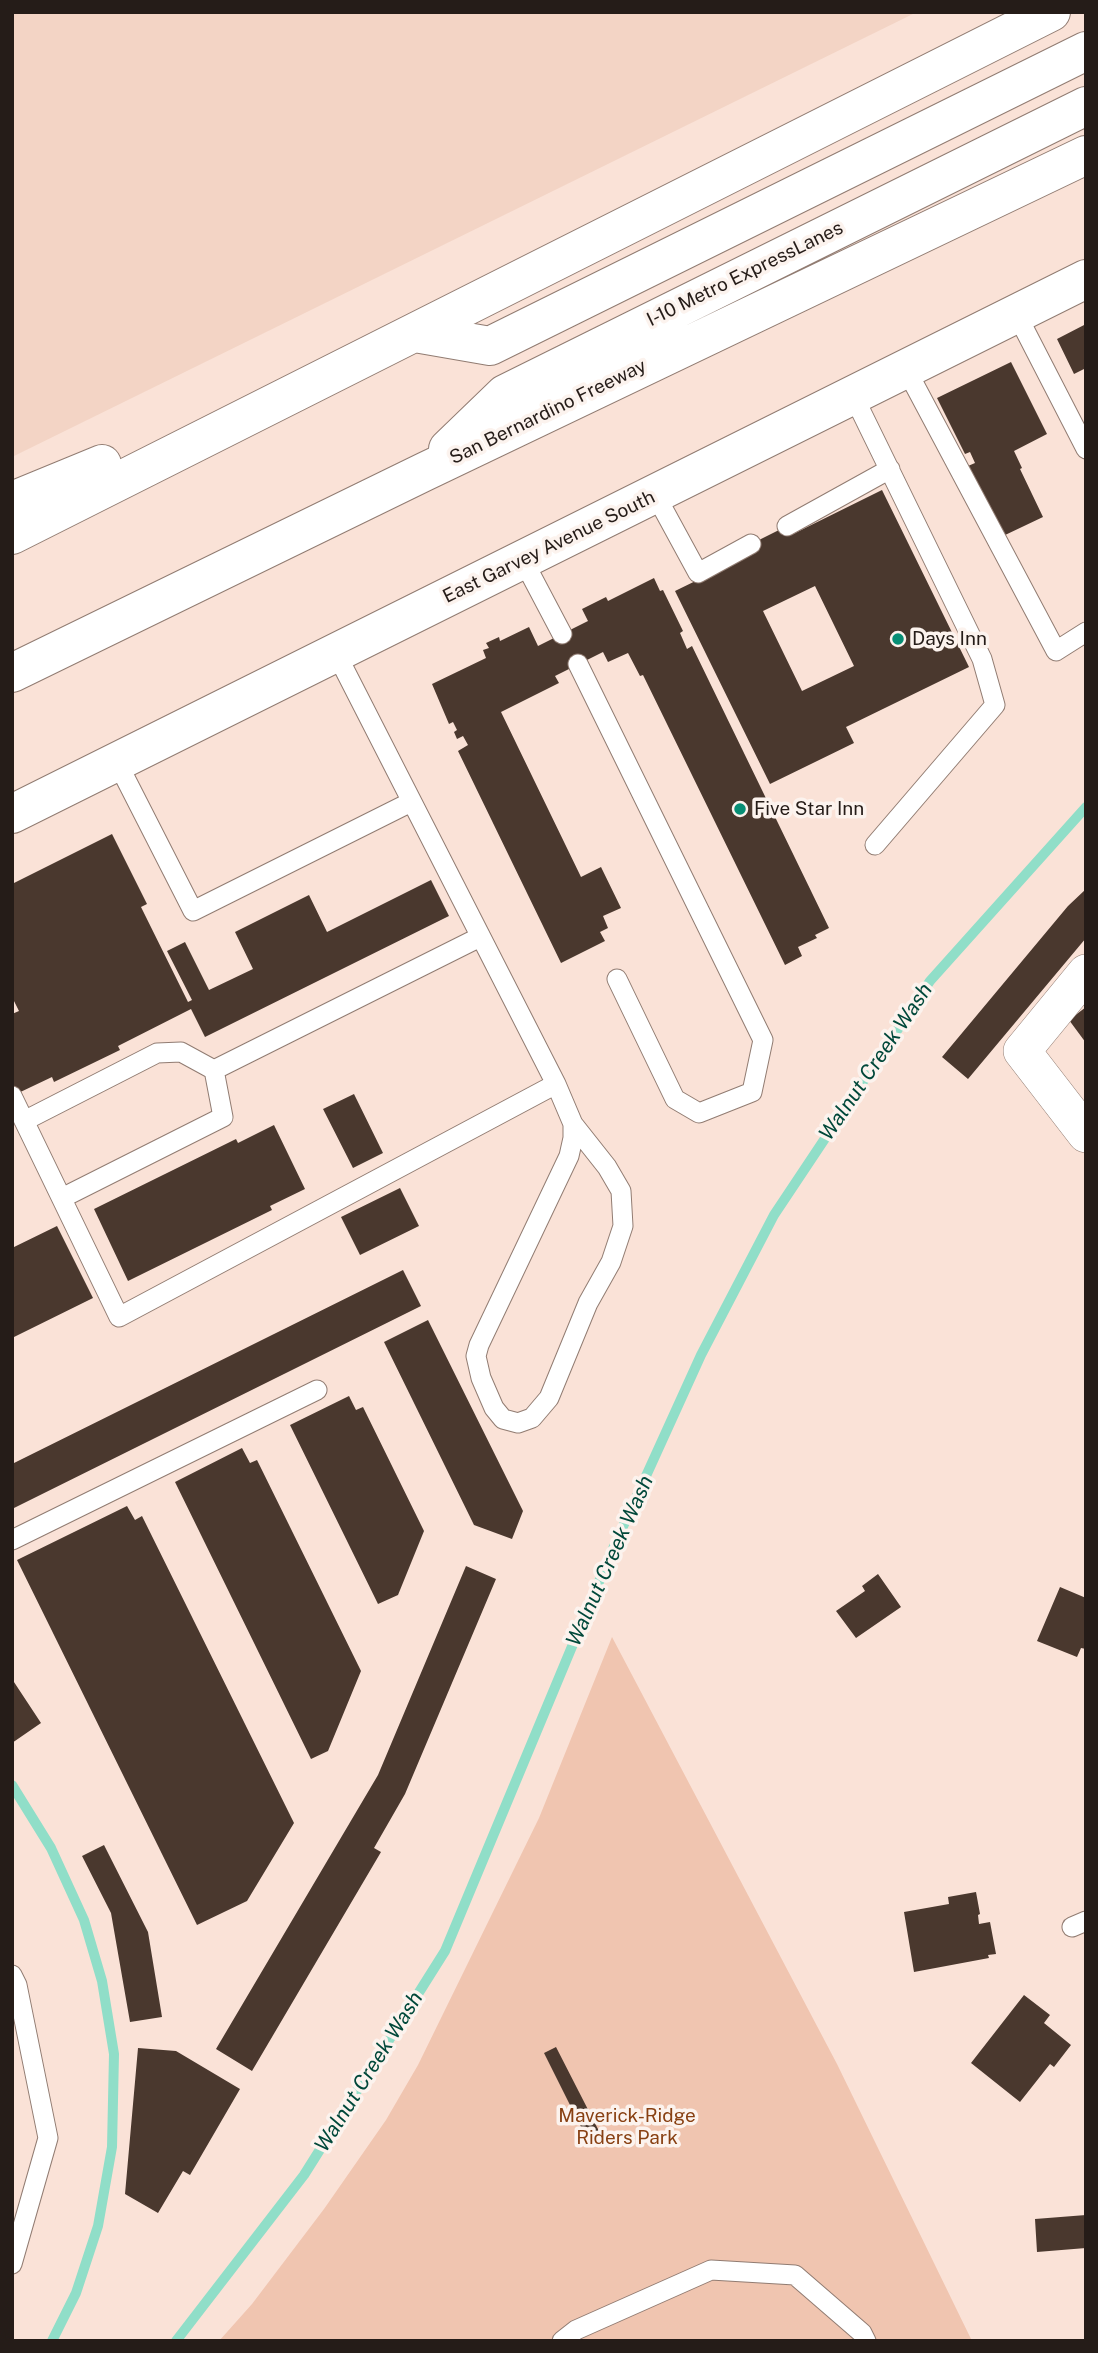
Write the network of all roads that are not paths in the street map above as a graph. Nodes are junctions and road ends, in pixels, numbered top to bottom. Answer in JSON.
{"nodes":[{"id":1,"x":1023,"y":12,"type":"edge"},
{"id":2,"x":1051,"y":12,"type":"edge"},
{"id":3,"x":988,"y":44,"type":"junction"},
{"id":4,"x":1086,"y":51,"type":"edge"},
{"id":5,"x":1086,"y":106,"type":"edge"},
{"id":6,"x":1086,"y":155,"type":"edge"},
{"id":7,"x":1086,"y":279,"type":"edge"},
{"id":8,"x":1016,"y":313,"type":"junction"},
{"id":9,"x":415,"y":332,"type":"junction"},
{"id":10,"x":348,"y":365,"type":"junction"},
{"id":11,"x":906,"y":369,"type":"junction"},
{"id":12,"x":853,"y":395,"type":"junction"},
{"id":13,"x":1086,"y":449,"type":"edge"},
{"id":14,"x":890,"y":469,"type":"junction"},
{"id":15,"x":424,"y":472,"type":"junction"},
{"id":16,"x":655,"y":494,"type":"junction"},
{"id":17,"x":12,"y":501,"type":"edge"},
{"id":18,"x":788,"y":526,"type":"dead end"},
{"id":19,"x":12,"y":535,"type":"edge"},
{"id":20,"x":751,"y":544,"type":"dead end"},
{"id":21,"x":523,"y":560,"type":"junction"},
{"id":22,"x":1086,"y":632,"type":"edge"},
{"id":23,"x":562,"y":634,"type":"dead end"},
{"id":24,"x":336,"y":653,"type":"junction"},
{"id":25,"x":578,"y":664,"type":"dead end"},
{"id":26,"x":12,"y":673,"type":"edge"},
{"id":27,"x":117,"y":762,"type":"junction"},
{"id":28,"x":411,"y":802,"type":"junction"},
{"id":29,"x":12,"y":814,"type":"edge"},
{"id":30,"x":875,"y":845,"type":"dead end"},
{"id":31,"x":480,"y":937,"type":"junction"},
{"id":32,"x":1086,"y":973,"type":"edge"},
{"id":33,"x":617,"y":979,"type":"dead end"},
{"id":34,"x":214,"y":1070,"type":"junction"},
{"id":35,"x":556,"y":1084,"type":"junction"},
{"id":36,"x":12,"y":1096,"type":"edge"},
{"id":37,"x":24,"y":1121,"type":"junction"},
{"id":38,"x":573,"y":1125,"type":"junction"},
{"id":39,"x":1086,"y":1134,"type":"edge"},
{"id":40,"x":62,"y":1198,"type":"junction"},
{"id":41,"x":317,"y":1391,"type":"dead end"},
{"id":42,"x":12,"y":1540,"type":"edge"},
{"id":43,"x":12,"y":1975,"type":"edge"},
{"id":44,"x":12,"y":2264,"type":"edge"},
{"id":45,"x":562,"y":2341,"type":"edge"},
{"id":46,"x":866,"y":2341,"type":"edge"}],
"edges":[{"from":1,"to":3,"type":"main road"},
{"from":2,"to":3,"type":"main road"},
{"from":3,"to":9,"type":"main road"},
{"from":4,"to":9,"type":"main road"},
{"from":5,"to":15,"type":"main road","name":"I-10 Metro ExpressLanes"},
{"from":6,"to":15,"type":"main road","name":"San Bernardino Freeway"},
{"from":7,"to":8,"type":"main road","name":"East Garvey Avenue South"},
{"from":8,"to":11,"type":"main road","name":"East Garvey Avenue South"},
{"from":8,"to":13,"type":"lane"},
{"from":9,"to":10,"type":"main road"},
{"from":10,"to":17,"type":"main road"},
{"from":10,"to":19,"type":"main road"},
{"from":11,"to":12,"type":"main road","name":"East Garvey Avenue South"},
{"from":11,"to":22,"type":"lane"},
{"from":12,"to":14,"type":"lane"},
{"from":12,"to":16,"type":"main road","name":"East Garvey Avenue South"},
{"from":14,"to":18,"type":"lane"},
{"from":14,"to":30,"type":"lane"},
{"from":15,"to":26,"type":"main road","name":"San Bernardino Freeway"},
{"from":16,"to":20,"type":"lane"},
{"from":16,"to":21,"type":"main road","name":"East Garvey Avenue South"},
{"from":21,"to":23,"type":"lane"},
{"from":21,"to":24,"type":"main road","name":"East Garvey Avenue South"},
{"from":24,"to":27,"type":"main road","name":"East Garvey Avenue South"},
{"from":24,"to":28,"type":"lane"},
{"from":25,"to":33,"type":"lane"},
{"from":27,"to":28,"type":"lane"},
{"from":27,"to":29,"type":"main road","name":"East Garvey Avenue South"},
{"from":28,"to":31,"type":"lane"},
{"from":31,"to":34,"type":"lane"},
{"from":31,"to":35,"type":"lane"},
{"from":32,"to":39,"type":"street"},
{"from":34,"to":37,"type":"lane"},
{"from":34,"to":40,"type":"lane"},
{"from":35,"to":38,"type":"lane"},
{"from":35,"to":40,"type":"lane"},
{"from":36,"to":37,"type":"lane"},
{"from":37,"to":40,"type":"lane"},
{"from":38,"to":38,"type":"lane"},
{"from":41,"to":42,"type":"lane"},
{"from":43,"to":44,"type":"lane"},
{"from":45,"to":46,"type":"lane"}]}
